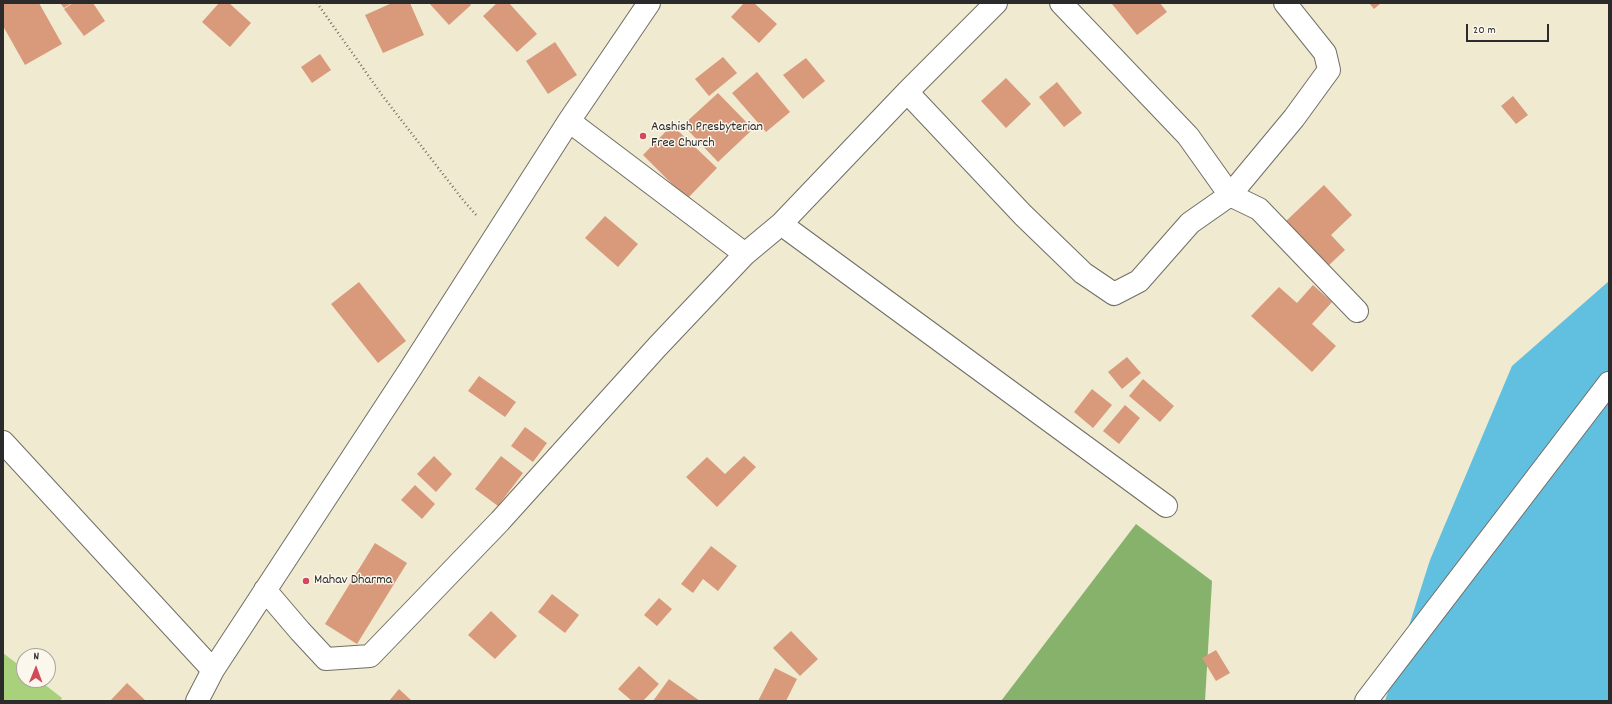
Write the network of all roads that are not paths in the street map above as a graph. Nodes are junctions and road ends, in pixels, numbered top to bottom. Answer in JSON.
{"nodes":[{"id":1,"x":649,"y":3,"type":"edge"},
{"id":2,"x":996,"y":3,"type":"edge"},
{"id":3,"x":1061,"y":3,"type":"edge"},
{"id":4,"x":1285,"y":3,"type":"edge"},
{"id":5,"x":907,"y":92,"type":"junction"},
{"id":6,"x":569,"y":121,"type":"junction"},
{"id":7,"x":1230,"y":195,"type":"junction"},
{"id":8,"x":781,"y":224,"type":"junction"},
{"id":9,"x":745,"y":254,"type":"junction"},
{"id":10,"x":1357,"y":310,"type":"dead end"},
{"id":11,"x":1609,"y":383,"type":"edge"},
{"id":12,"x":3,"y":442,"type":"edge"},
{"id":13,"x":1166,"y":506,"type":"dead end"},
{"id":14,"x":266,"y":590,"type":"junction"},
{"id":15,"x":213,"y":670,"type":"junction"},
{"id":16,"x":197,"y":701,"type":"edge"},
{"id":17,"x":1366,"y":701,"type":"edge"}],
"edges":[{"from":1,"to":6,"type":"street"},
{"from":2,"to":5,"type":"street"},
{"from":3,"to":7,"type":"street"},
{"from":4,"to":7,"type":"street"},
{"from":5,"to":7,"type":"street"},
{"from":5,"to":8,"type":"street"},
{"from":6,"to":9,"type":"street"},
{"from":6,"to":14,"type":"street"},
{"from":7,"to":10,"type":"street"},
{"from":8,"to":9,"type":"street"},
{"from":8,"to":13,"type":"street"},
{"from":9,"to":14,"type":"street"},
{"from":11,"to":17,"type":"street"},
{"from":12,"to":15,"type":"street"},
{"from":14,"to":15,"type":"street"},
{"from":15,"to":16,"type":"street"}]}
